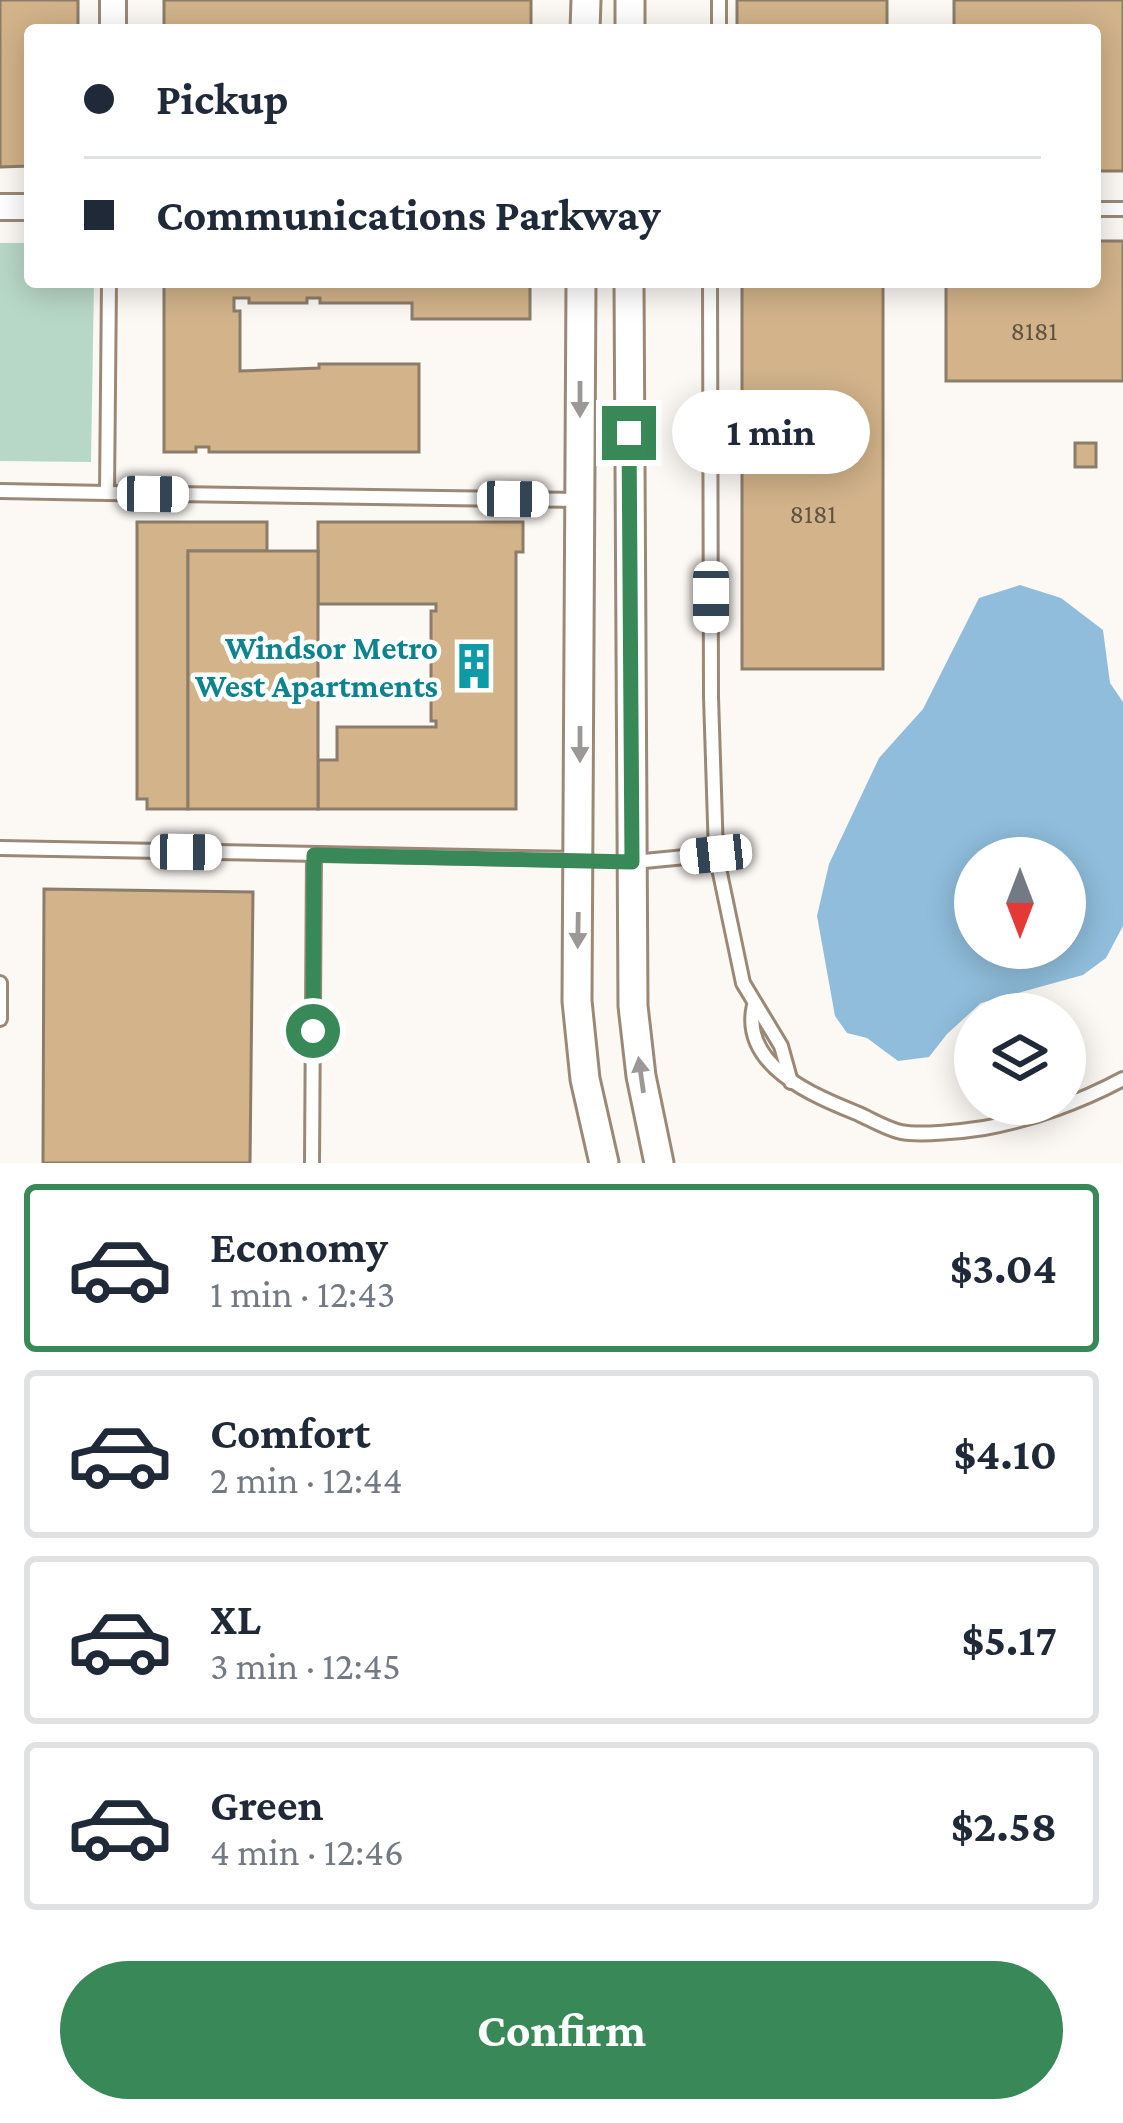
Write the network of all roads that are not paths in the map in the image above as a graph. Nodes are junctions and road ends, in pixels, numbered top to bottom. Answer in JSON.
{"nodes":[{"id":1,"x":109,"y":288,"type":"edge"},
{"id":2,"x":581,"y":288,"type":"edge"},
{"id":3,"x":628,"y":288,"type":"edge"},
{"id":4,"x":710,"y":288,"type":"edge"},
{"id":5,"x":0,"y":491,"type":"edge"},
{"id":6,"x":107,"y":494,"type":"junction"},
{"id":7,"x":580,"y":500,"type":"junction"},
{"id":8,"x":0,"y":848,"type":"edge"},
{"id":9,"x":716,"y":854,"type":"junction"},
{"id":10,"x":314,"y":855,"type":"junction"},
{"id":11,"x":579,"y":859,"type":"junction"},
{"id":12,"x":632,"y":862,"type":"junction"},
{"id":13,"x":0,"y":983,"type":"edge"},
{"id":14,"x":0,"y":1019,"type":"edge"},
{"id":15,"x":1123,"y":1078,"type":"edge"},
{"id":16,"x":312,"y":1163,"type":"edge"},
{"id":17,"x":604,"y":1163,"type":"edge"},
{"id":18,"x":659,"y":1163,"type":"edge"}],
"edges":[{"from":1,"to":6,"type":"lane"},
{"from":2,"to":7,"type":"street","one_way":true},
{"from":3,"to":12,"type":"street"},
{"from":4,"to":9,"type":"lane"},
{"from":5,"to":6,"type":"lane"},
{"from":6,"to":7,"type":"lane"},
{"from":7,"to":11,"type":"street","one_way":true},
{"from":8,"to":10,"type":"lane"},
{"from":9,"to":12,"type":"lane"},
{"from":9,"to":15,"type":"lane"},
{"from":10,"to":11,"type":"lane"},
{"from":10,"to":16,"type":"lane"},
{"from":11,"to":12,"type":"street"},
{"from":11,"to":17,"type":"street","one_way":true},
{"from":18,"to":12,"type":"street","one_way":true},
{"from":13,"to":14,"type":"lane"}]}
